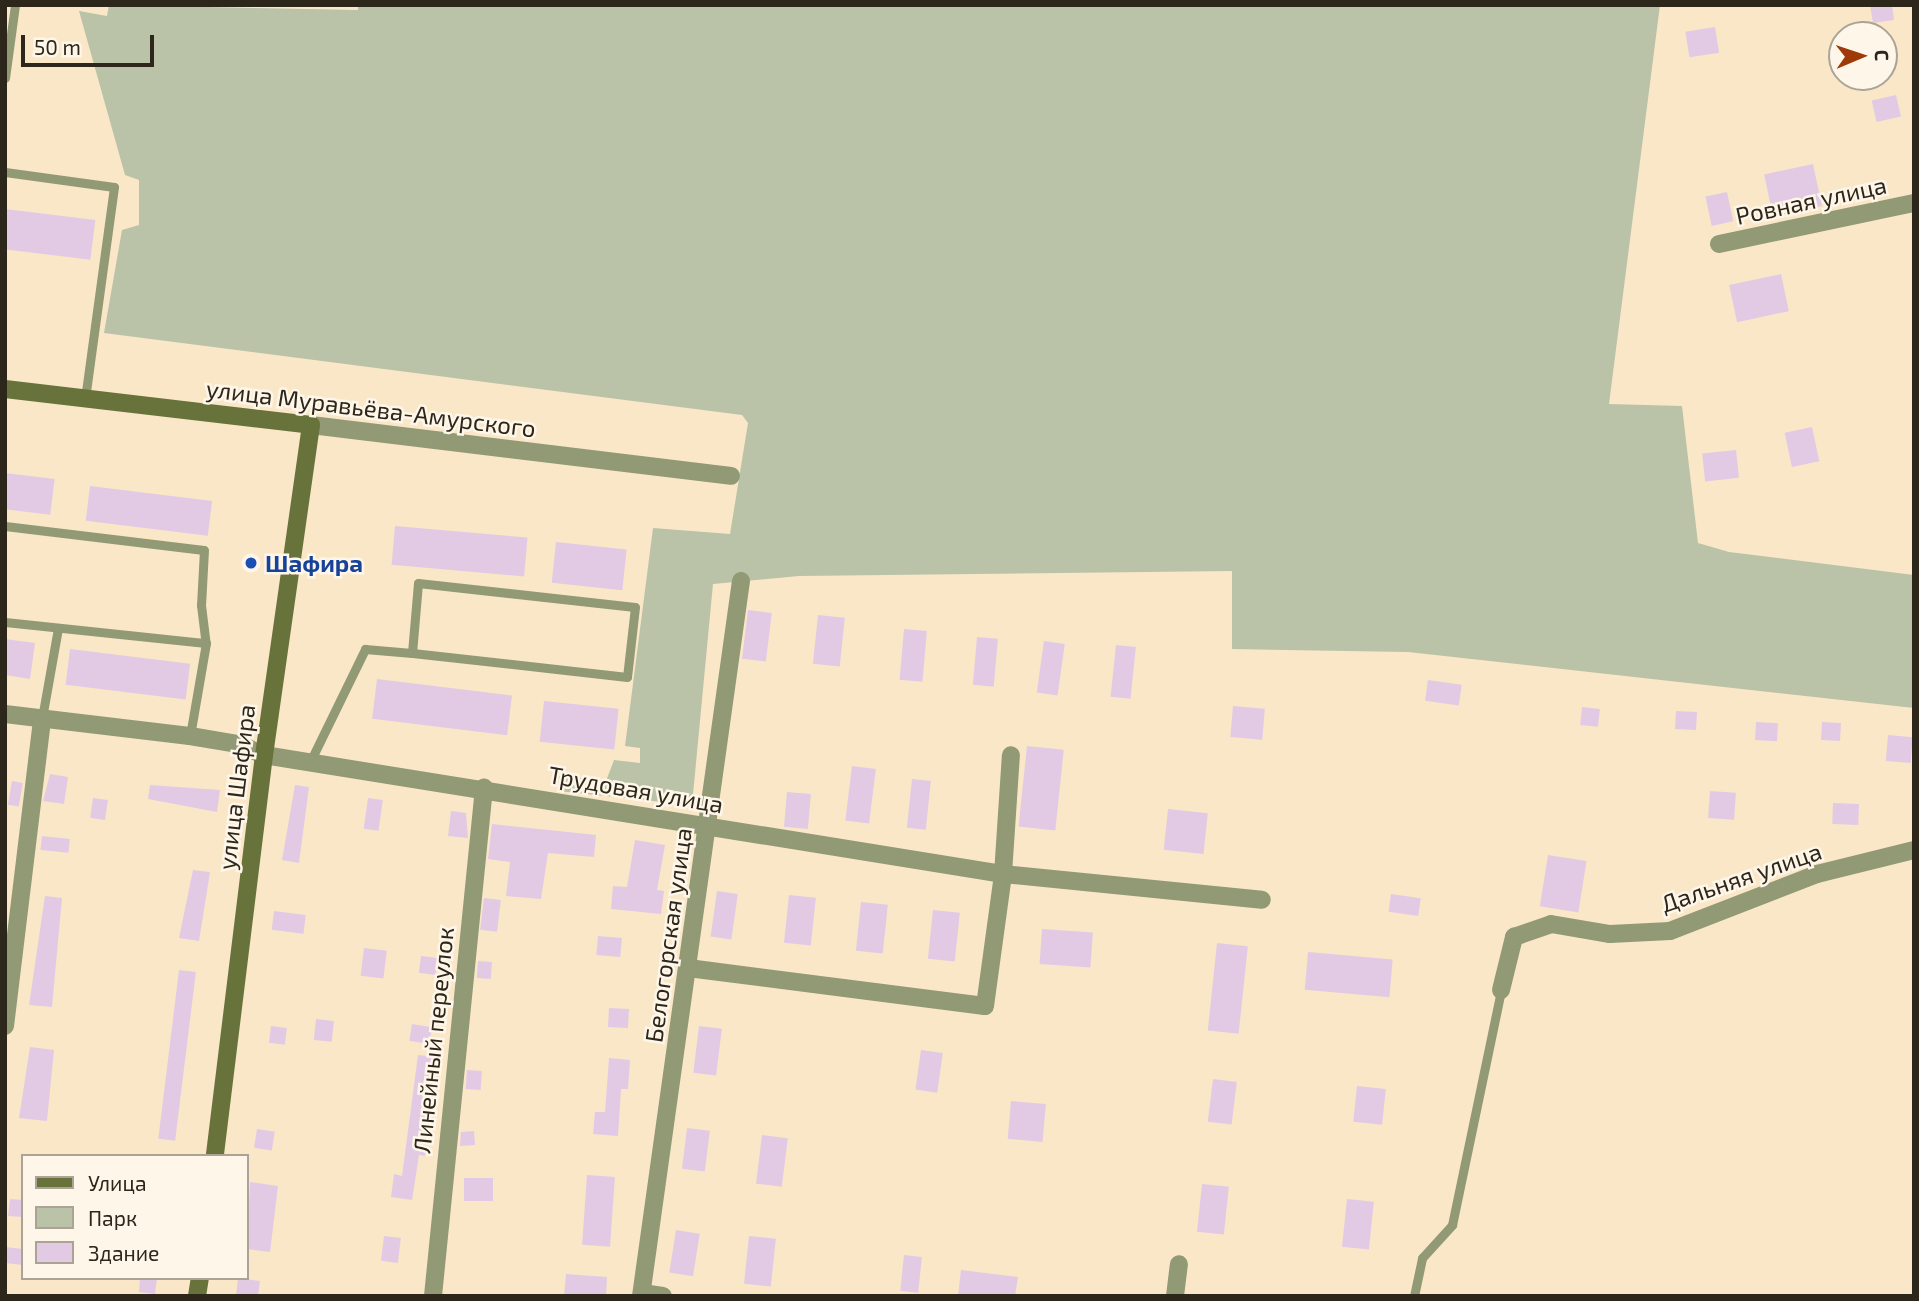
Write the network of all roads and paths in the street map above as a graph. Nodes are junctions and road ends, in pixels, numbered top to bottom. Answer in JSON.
{"nodes":[{"id":1,"x":15,"y":5,"type":"edge"},
{"id":2,"x":5,"y":78,"type":"edge"},
{"id":3,"x":5,"y":172,"type":"edge"},
{"id":4,"x":1914,"y":203,"type":"edge"},
{"id":5,"x":1718,"y":244,"type":"dead end"},
{"id":6,"x":5,"y":389,"type":"edge"},
{"id":7,"x":85,"y":399,"type":"junction"},
{"id":8,"x":311,"y":425,"type":"junction"},
{"id":9,"x":731,"y":476,"type":"dead end"},
{"id":10,"x":5,"y":526,"type":"edge"},
{"id":11,"x":741,"y":581,"type":"dead end"},
{"id":12,"x":5,"y":622,"type":"edge"},
{"id":13,"x":58,"y":628,"type":"junction"},
{"id":14,"x":206,"y":643,"type":"junction"},
{"id":15,"x":412,"y":653,"type":"junction"},
{"id":16,"x":5,"y":714,"type":"edge"},
{"id":17,"x":42,"y":718,"type":"junction"},
{"id":18,"x":190,"y":736,"type":"junction"},
{"id":19,"x":264,"y":755,"type":"junction"},
{"id":20,"x":1011,"y":755,"type":"dead end"},
{"id":21,"x":310,"y":762,"type":"junction"},
{"id":22,"x":484,"y":788,"type":"junction"},
{"id":23,"x":708,"y":827,"type":"junction"},
{"id":24,"x":1914,"y":850,"type":"edge"},
{"id":25,"x":1003,"y":874,"type":"junction"},
{"id":26,"x":1262,"y":900,"type":"dead end"},
{"id":27,"x":688,"y":968,"type":"junction"},
{"id":28,"x":1501,"y":990,"type":"joint"},
{"id":29,"x":5,"y":1026,"type":"edge"},
{"id":30,"x":215,"y":1154,"type":"edge"},
{"id":31,"x":1179,"y":1264,"type":"dead end"},
{"id":32,"x":642,"y":1294,"type":"edge"},
{"id":33,"x":433,"y":1296,"type":"edge"},
{"id":34,"x":663,"y":1296,"type":"edge"},
{"id":35,"x":1175,"y":1296,"type":"edge"},
{"id":36,"x":1414,"y":1296,"type":"edge"}],
"edges":[{"from":1,"to":2,"type":"lane"},
{"from":3,"to":7,"type":"lane"},
{"from":4,"to":5,"type":"street","name":"Ровная улица"},
{"from":6,"to":7,"type":"street","name":"улица Муравьёва-Амурского"},
{"from":7,"to":8,"type":"street","name":"улица Муравьёва-Амурского"},
{"from":8,"to":9,"type":"street","name":"улица Муравьёва-Амурского"},
{"from":8,"to":19,"type":"street","name":"улица Шафира"},
{"from":10,"to":14,"type":"lane"},
{"from":11,"to":23,"type":"street","name":"Белогорская улица"},
{"from":12,"to":13,"type":"lane"},
{"from":13,"to":14,"type":"lane"},
{"from":13,"to":17,"type":"lane"},
{"from":14,"to":18,"type":"lane"},
{"from":15,"to":15,"type":"lane"},
{"from":15,"to":21,"type":"lane"},
{"from":16,"to":17,"type":"street","name":"Трудовая улица"},
{"from":17,"to":18,"type":"street","name":"Трудовая улица"},
{"from":17,"to":29,"type":"street"},
{"from":18,"to":19,"type":"street","name":"Трудовая улица"},
{"from":19,"to":21,"type":"street","name":"Трудовая улица"},
{"from":19,"to":30,"type":"street","name":"улица Шафира"},
{"from":20,"to":25,"type":"street"},
{"from":21,"to":22,"type":"street","name":"Трудовая улица"},
{"from":22,"to":23,"type":"street","name":"Трудовая улица"},
{"from":22,"to":33,"type":"street","name":"Линейный переулок"},
{"from":23,"to":25,"type":"street","name":"Трудовая улица"},
{"from":23,"to":27,"type":"street","name":"Белогорская улица"},
{"from":24,"to":28,"type":"street","name":"Дальняя улица"},
{"from":25,"to":26,"type":"street","name":"Трудовая улица"},
{"from":25,"to":27,"type":"street"},
{"from":27,"to":32,"type":"street","name":"Белогорская улица"},
{"from":28,"to":36,"type":"lane"},
{"from":31,"to":35,"type":"street"},
{"from":32,"to":34,"type":"street"}]}
